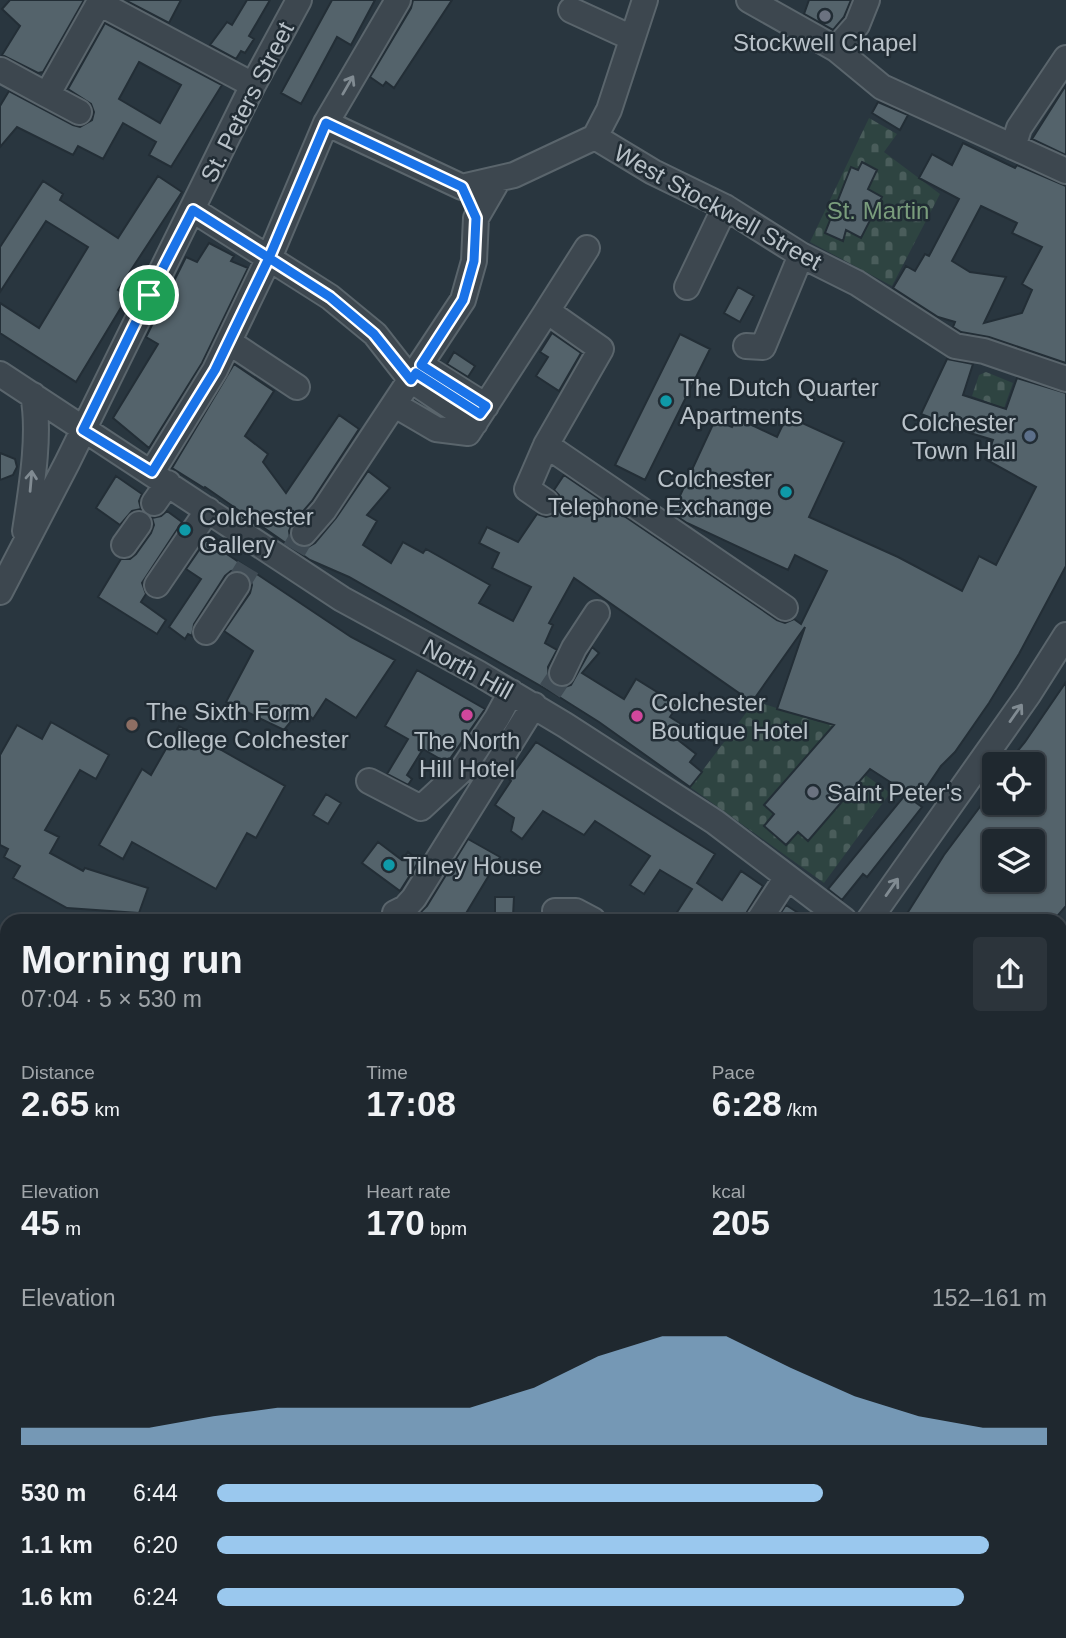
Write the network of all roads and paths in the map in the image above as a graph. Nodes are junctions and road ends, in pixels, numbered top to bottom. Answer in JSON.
{"nodes":[{"id":1,"x":299,"y":0,"type":"edge"},
{"id":2,"x":398,"y":0,"type":"edge"},
{"id":3,"x":645,"y":0,"type":"edge"},
{"id":4,"x":749,"y":0,"type":"edge"},
{"id":5,"x":867,"y":0,"type":"edge"},
{"id":6,"x":571,"y":10,"type":"dead end"},
{"id":7,"x":632,"y":38,"type":"junction"},
{"id":8,"x":836,"y":49,"type":"junction"},
{"id":9,"x":1065,"y":62,"type":"edge"},
{"id":10,"x":1,"y":70,"type":"edge"},
{"id":11,"x":253,"y":85,"type":"junction"},
{"id":12,"x":47,"y":95,"type":"junction"},
{"id":13,"x":79,"y":112,"type":"dead end"},
{"id":14,"x":326,"y":123,"type":"junction"},
{"id":15,"x":595,"y":138,"type":"junction"},
{"id":16,"x":1013,"y":147,"type":"junction"},
{"id":17,"x":1066,"y":171,"type":"edge"},
{"id":18,"x":498,"y":180,"type":"junction"},
{"id":19,"x":462,"y":187,"type":"junction"},
{"id":20,"x":725,"y":207,"type":"junction"},
{"id":21,"x":193,"y":210,"type":"junction"},
{"id":22,"x":476,"y":218,"type":"junction"},
{"id":23,"x":587,"y":248,"type":"dead end"},
{"id":24,"x":801,"y":255,"type":"junction"},
{"id":25,"x":269,"y":258,"type":"junction"},
{"id":26,"x":687,"y":288,"type":"dead end"},
{"id":27,"x":547,"y":311,"type":"junction"},
{"id":28,"x":229,"y":342,"type":"junction"},
{"id":29,"x":746,"y":346,"type":"dead end"},
{"id":30,"x":0,"y":374,"type":"edge"},
{"id":31,"x":1066,"y":379,"type":"edge"},
{"id":32,"x":409,"y":383,"type":"junction"},
{"id":33,"x":297,"y":387,"type":"dead end"},
{"id":34,"x":33,"y":395,"type":"junction"},
{"id":35,"x":83,"y":430,"type":"junction"},
{"id":36,"x":546,"y":444,"type":"junction"},
{"id":37,"x":116,"y":451,"type":"junction"},
{"id":38,"x":62,"y":473,"type":"junction"},
{"id":39,"x":158,"y":486,"type":"junction"},
{"id":40,"x":546,"y":502,"type":"dead end"},
{"id":41,"x":208,"y":510,"type":"junction"},
{"id":42,"x":139,"y":524,"type":"dead end"},
{"id":43,"x":124,"y":545,"type":"dead end"},
{"id":44,"x":295,"y":548,"type":"junction"},
{"id":45,"x":22,"y":549,"type":"junction"},
{"id":46,"x":249,"y":567,"type":"junction"},
{"id":47,"x":157,"y":585,"type":"dead end"},
{"id":48,"x":0,"y":592,"type":"edge"},
{"id":49,"x":785,"y":608,"type":"dead end"},
{"id":50,"x":597,"y":613,"type":"dead end"},
{"id":51,"x":206,"y":632,"type":"dead end"},
{"id":52,"x":1066,"y":635,"type":"edge"},
{"id":53,"x":511,"y":692,"type":"junction"},
{"id":54,"x":546,"y":695,"type":"junction"},
{"id":55,"x":369,"y":781,"type":"dead end"},
{"id":56,"x":788,"y":877,"type":"junction"},
{"id":57,"x":555,"y":911,"type":"dead end"},
{"id":58,"x":395,"y":913,"type":"dead end"},
{"id":59,"x":582,"y":914,"type":"edge"},
{"id":60,"x":763,"y":914,"type":"edge"},
{"id":61,"x":837,"y":914,"type":"edge"},
{"id":62,"x":873,"y":914,"type":"edge"}],
"edges":[{"from":1,"to":11,"type":"street","name":"St. Peters Street"},
{"from":14,"to":2,"type":"street","one_way":true},
{"from":3,"to":7,"type":"street"},
{"from":4,"to":8,"type":"street"},
{"from":5,"to":8,"type":"street"},
{"from":6,"to":7,"type":"street"},
{"from":7,"to":15,"type":"street"},
{"from":8,"to":16,"type":"street"},
{"from":9,"to":16,"type":"street"},
{"from":10,"to":12,"type":"street"},
{"from":11,"to":12,"type":"street"},
{"from":11,"to":21,"type":"street","name":"St. Peters Street"},
{"from":12,"to":13,"type":"street"},
{"from":14,"to":19,"type":"street"},
{"from":14,"to":25,"type":"street"},
{"from":15,"to":18,"type":"street","name":"West Stockwell Street"},
{"from":15,"to":20,"type":"street","name":"West Stockwell Street"},
{"from":16,"to":17,"type":"street"},
{"from":18,"to":19,"type":"street","name":"West Stockwell Street"},
{"from":18,"to":22,"type":"street"},
{"from":19,"to":22,"type":"street"},
{"from":20,"to":24,"type":"street","name":"West Stockwell Street"},
{"from":20,"to":26,"type":"street"},
{"from":21,"to":25,"type":"street"},
{"from":21,"to":35,"type":"street","name":"St. Peters Street"},
{"from":22,"to":32,"type":"street"},
{"from":23,"to":27,"type":"street"},
{"from":24,"to":29,"type":"street"},
{"from":24,"to":31,"type":"street","name":"West Stockwell Street"},
{"from":25,"to":28,"type":"street"},
{"from":25,"to":32,"type":"street"},
{"from":27,"to":32,"type":"street"},
{"from":27,"to":36,"type":"street"},
{"from":28,"to":33,"type":"street"},
{"from":28,"to":39,"type":"street"},
{"from":30,"to":34,"type":"street","name":"North Hill"},
{"from":32,"to":44,"type":"street"},
{"from":34,"to":35,"type":"street","name":"North Hill"},
{"from":45,"to":34,"type":"street","one_way":true},
{"from":35,"to":37,"type":"street","name":"North Hill"},
{"from":35,"to":38,"type":"street","name":"St. Peters Street"},
{"from":36,"to":40,"type":"street"},
{"from":36,"to":49,"type":"street"},
{"from":37,"to":38,"type":"street"},
{"from":37,"to":39,"type":"street","name":"North Hill"},
{"from":38,"to":45,"type":"street","name":"St. Peters Street"},
{"from":39,"to":41,"type":"street","name":"North Hill"},
{"from":41,"to":46,"type":"street","name":"North Hill"},
{"from":41,"to":47,"type":"street"},
{"from":42,"to":43,"type":"street"},
{"from":44,"to":46,"type":"street","name":"North Hill"},
{"from":44,"to":53,"type":"street","name":"North Hill"},
{"from":45,"to":48,"type":"street","name":"St. Peters Street"},
{"from":46,"to":51,"type":"street"},
{"from":50,"to":54,"type":"street"},
{"from":62,"to":52,"type":"street","one_way":true},
{"from":53,"to":54,"type":"street","name":"North Hill"},
{"from":53,"to":55,"type":"street"},
{"from":54,"to":56,"type":"street","name":"North Hill"},
{"from":54,"to":58,"type":"street"},
{"from":56,"to":60,"type":"street"},
{"from":56,"to":61,"type":"street","name":"North Hill"},
{"from":57,"to":59,"type":"street"}]}
